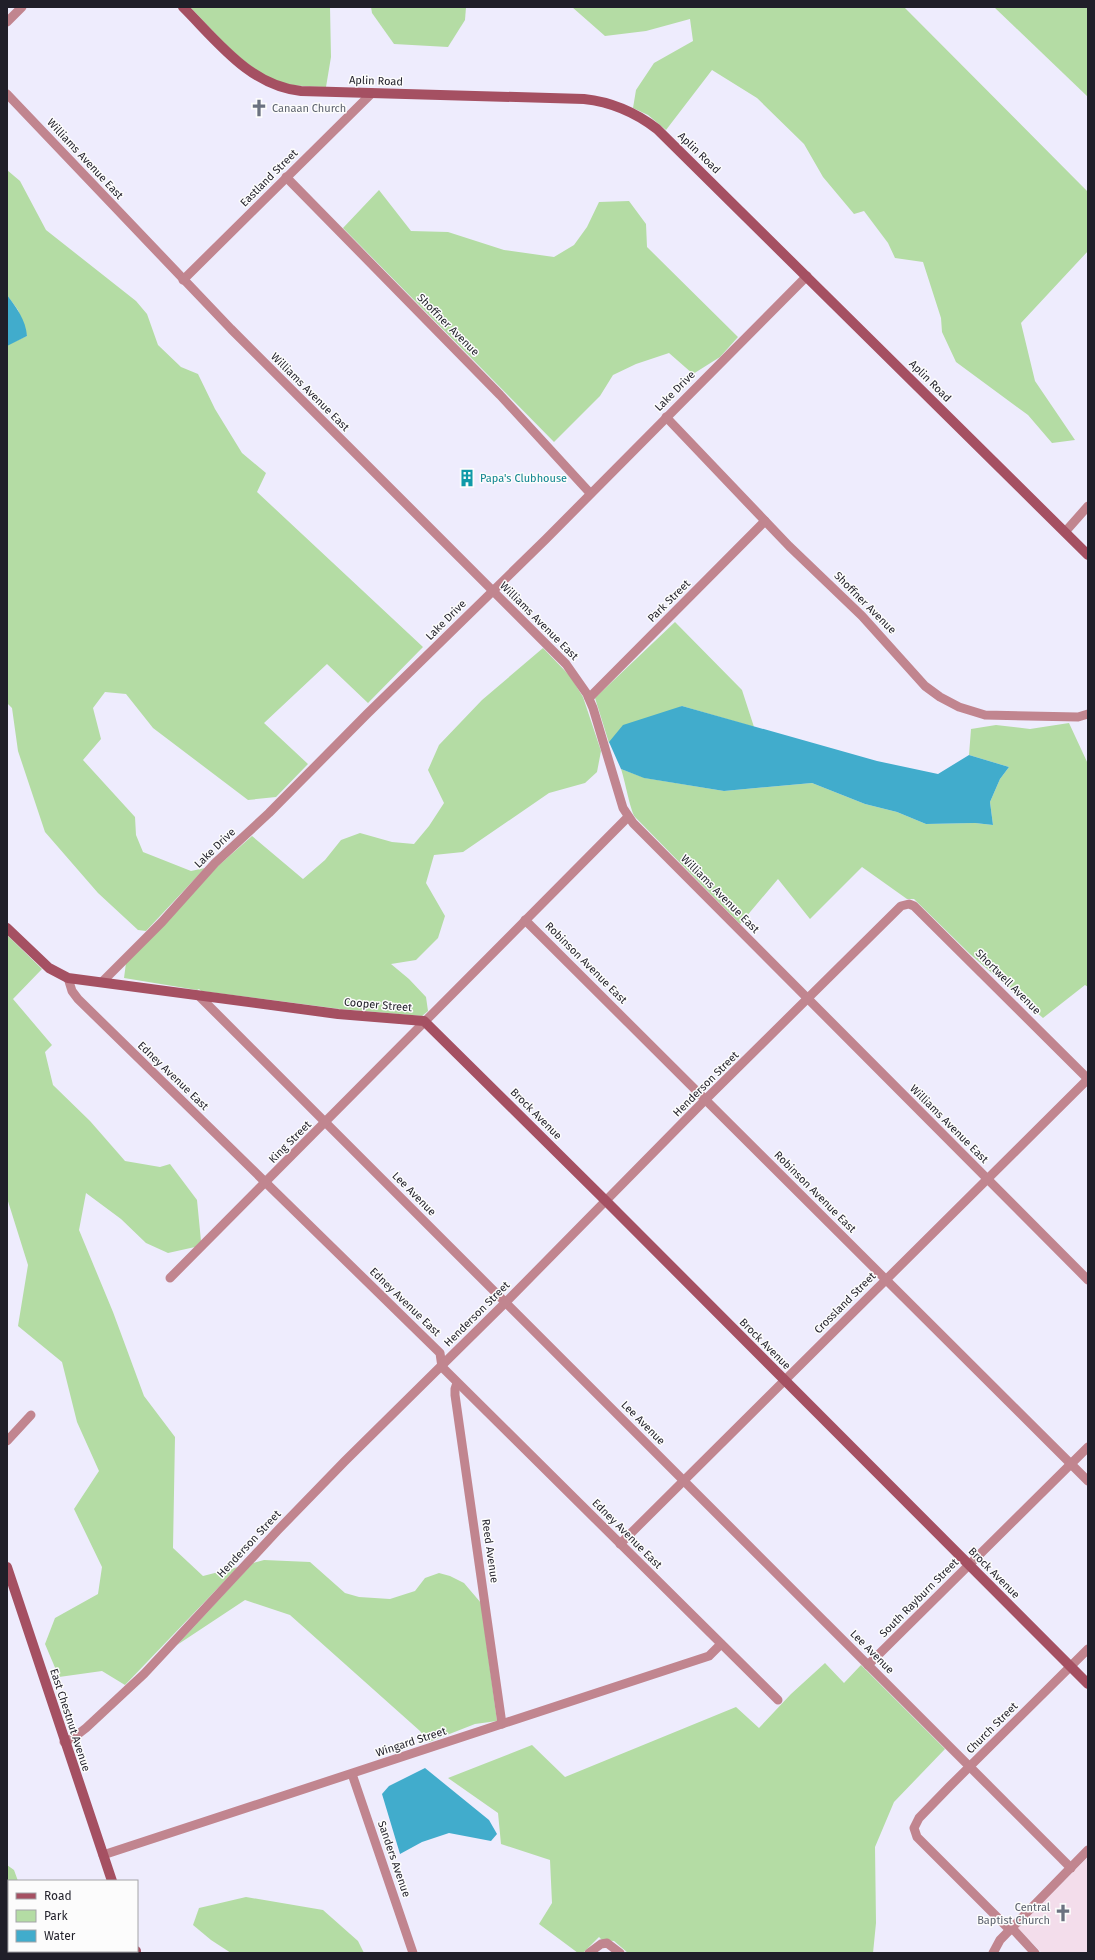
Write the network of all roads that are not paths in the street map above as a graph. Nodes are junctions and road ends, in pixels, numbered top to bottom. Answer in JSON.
{"nodes":[{"id":1,"x":22,"y":7,"type":"edge"},
{"id":2,"x":183,"y":7,"type":"edge"},
{"id":3,"x":7,"y":22,"type":"edge"},
{"id":4,"x":372,"y":93,"type":"junction"},
{"id":5,"x":7,"y":94,"type":"edge"},
{"id":6,"x":286,"y":177,"type":"junction"},
{"id":7,"x":807,"y":276,"type":"junction"},
{"id":8,"x":183,"y":280,"type":"junction"},
{"id":9,"x":666,"y":417,"type":"junction"},
{"id":10,"x":590,"y":493,"type":"junction"},
{"id":11,"x":1088,"y":506,"type":"edge"},
{"id":12,"x":765,"y":521,"type":"junction"},
{"id":13,"x":1065,"y":532,"type":"junction"},
{"id":14,"x":1088,"y":555,"type":"edge"},
{"id":15,"x":493,"y":591,"type":"junction"},
{"id":16,"x":589,"y":698,"type":"junction"},
{"id":17,"x":1088,"y":714,"type":"edge"},
{"id":18,"x":628,"y":817,"type":"junction"},
{"id":19,"x":909,"y":904,"type":"joint"},
{"id":20,"x":525,"y":920,"type":"junction"},
{"id":21,"x":7,"y":928,"type":"edge"},
{"id":22,"x":68,"y":978,"type":"junction"},
{"id":23,"x":102,"y":982,"type":"junction"},
{"id":24,"x":198,"y":995,"type":"junction"},
{"id":25,"x":808,"y":999,"type":"junction"},
{"id":26,"x":424,"y":1021,"type":"junction"},
{"id":27,"x":1088,"y":1079,"type":"edge"},
{"id":28,"x":705,"y":1100,"type":"junction"},
{"id":29,"x":326,"y":1123,"type":"junction"},
{"id":30,"x":986,"y":1179,"type":"junction"},
{"id":31,"x":266,"y":1183,"type":"junction"},
{"id":32,"x":606,"y":1201,"type":"junction"},
{"id":33,"x":170,"y":1278,"type":"dead end"},
{"id":34,"x":886,"y":1280,"type":"junction"},
{"id":35,"x":1088,"y":1280,"type":"edge"},
{"id":36,"x":506,"y":1302,"type":"junction"},
{"id":37,"x":442,"y":1367,"type":"junction"},
{"id":38,"x":784,"y":1381,"type":"junction"},
{"id":39,"x":457,"y":1383,"type":"junction"},
{"id":40,"x":31,"y":1415,"type":"dead end"},
{"id":41,"x":7,"y":1441,"type":"edge"},
{"id":42,"x":1088,"y":1447,"type":"edge"},
{"id":43,"x":1071,"y":1464,"type":"junction"},
{"id":44,"x":684,"y":1481,"type":"junction"},
{"id":45,"x":1088,"y":1481,"type":"edge"},
{"id":46,"x":620,"y":1544,"type":"junction"},
{"id":47,"x":969,"y":1565,"type":"junction"},
{"id":48,"x":7,"y":1567,"type":"edge"},
{"id":49,"x":721,"y":1644,"type":"junction"},
{"id":50,"x":1088,"y":1649,"type":"edge"},
{"id":51,"x":868,"y":1665,"type":"junction"},
{"id":52,"x":1071,"y":1667,"type":"junction"},
{"id":53,"x":1088,"y":1684,"type":"edge"},
{"id":54,"x":778,"y":1700,"type":"dead end"},
{"id":55,"x":502,"y":1724,"type":"junction"},
{"id":56,"x":64,"y":1742,"type":"junction"},
{"id":57,"x":970,"y":1766,"type":"junction"},
{"id":58,"x":352,"y":1774,"type":"junction"},
{"id":59,"x":1088,"y":1850,"type":"edge"},
{"id":60,"x":103,"y":1855,"type":"junction"},
{"id":61,"x":1071,"y":1868,"type":"junction"},
{"id":62,"x":112,"y":1880,"type":"edge"},
{"id":63,"x":1011,"y":1929,"type":"junction"},
{"id":64,"x":593,"y":1950,"type":"edge"},
{"id":65,"x":413,"y":1953,"type":"edge"},
{"id":66,"x":620,"y":1953,"type":"edge"},
{"id":67,"x":993,"y":1953,"type":"edge"},
{"id":68,"x":1035,"y":1953,"type":"edge"}],
"edges":[{"from":1,"to":3,"type":"street"},
{"from":2,"to":4,"type":"street","name":"Aplin Road"},
{"from":4,"to":6,"type":"street","name":"Eastland Street"},
{"from":4,"to":7,"type":"street","name":"Aplin Road"},
{"from":5,"to":8,"type":"street","name":"Williams Avenue East"},
{"from":6,"to":8,"type":"street","name":"Eastland Street"},
{"from":6,"to":10,"type":"street","name":"Shoffner Avenue"},
{"from":7,"to":9,"type":"street","name":"Lake Drive"},
{"from":7,"to":13,"type":"street","name":"Aplin Road"},
{"from":8,"to":15,"type":"street","name":"Williams Avenue East"},
{"from":9,"to":10,"type":"street","name":"Lake Drive"},
{"from":9,"to":12,"type":"street","name":"Shoffner Avenue"},
{"from":10,"to":15,"type":"street","name":"Lake Drive"},
{"from":11,"to":13,"type":"street"},
{"from":12,"to":16,"type":"street","name":"Park Street"},
{"from":12,"to":17,"type":"street","name":"Shoffner Avenue"},
{"from":13,"to":14,"type":"street","name":"Aplin Road"},
{"from":15,"to":16,"type":"street","name":"Williams Avenue East"},
{"from":15,"to":23,"type":"street","name":"Lake Drive"},
{"from":16,"to":18,"type":"street","name":"Williams Avenue East"},
{"from":18,"to":20,"type":"street","name":"Cooper Street"},
{"from":18,"to":25,"type":"street","name":"Williams Avenue East"},
{"from":19,"to":25,"type":"street","name":"Henderson Street"},
{"from":19,"to":27,"type":"street","name":"Shortwell Avenue"},
{"from":20,"to":26,"type":"street","name":"Cooper Street"},
{"from":20,"to":28,"type":"street","name":"Robinson Avenue East"},
{"from":21,"to":22,"type":"street"},
{"from":22,"to":23,"type":"street","name":"Cooper Street"},
{"from":22,"to":31,"type":"street","name":"Edney Avenue East"},
{"from":23,"to":24,"type":"street","name":"Cooper Street"},
{"from":24,"to":26,"type":"street","name":"Cooper Street"},
{"from":24,"to":29,"type":"street","name":"Lee Avenue"},
{"from":25,"to":28,"type":"street","name":"Henderson Street"},
{"from":25,"to":30,"type":"street","name":"Williams Avenue East"},
{"from":26,"to":29,"type":"street","name":"King Street"},
{"from":26,"to":32,"type":"street","name":"Brock Avenue"},
{"from":27,"to":30,"type":"street","name":"Crossland Street"},
{"from":28,"to":32,"type":"street","name":"Henderson Street"},
{"from":28,"to":34,"type":"street","name":"Robinson Avenue East"},
{"from":29,"to":31,"type":"street","name":"King Street"},
{"from":29,"to":36,"type":"street","name":"Lee Avenue"},
{"from":30,"to":34,"type":"street","name":"Crossland Street"},
{"from":30,"to":35,"type":"street","name":"Williams Avenue East"},
{"from":31,"to":33,"type":"street","name":"King Street"},
{"from":31,"to":37,"type":"street","name":"Edney Avenue East"},
{"from":32,"to":36,"type":"street","name":"Henderson Street"},
{"from":32,"to":38,"type":"street","name":"Brock Avenue"},
{"from":34,"to":38,"type":"street","name":"Crossland Street"},
{"from":34,"to":43,"type":"street","name":"Robinson Avenue East"},
{"from":36,"to":37,"type":"street","name":"Henderson Street"},
{"from":36,"to":44,"type":"street","name":"Lee Avenue"},
{"from":37,"to":39,"type":"street","name":"Edney Avenue East"},
{"from":37,"to":56,"type":"street","name":"Henderson Street"},
{"from":38,"to":44,"type":"street","name":"Crossland Street"},
{"from":38,"to":47,"type":"street","name":"Brock Avenue"},
{"from":39,"to":46,"type":"street","name":"Edney Avenue East"},
{"from":39,"to":55,"type":"street","name":"Reed Avenue"},
{"from":40,"to":41,"type":"street"},
{"from":42,"to":43,"type":"street","name":"South Rayburn Street"},
{"from":43,"to":45,"type":"street","name":"Robinson Avenue East"},
{"from":43,"to":47,"type":"street","name":"South Rayburn Street"},
{"from":44,"to":46,"type":"street","name":"Crossland Street"},
{"from":44,"to":51,"type":"street","name":"Lee Avenue"},
{"from":46,"to":49,"type":"street","name":"Edney Avenue East"},
{"from":47,"to":51,"type":"street","name":"South Rayburn Street"},
{"from":47,"to":52,"type":"street","name":"Brock Avenue"},
{"from":48,"to":56,"type":"street","name":"East Chestnut Avenue"},
{"from":49,"to":54,"type":"street","name":"Edney Avenue East"},
{"from":49,"to":55,"type":"street","name":"Wingard Street"},
{"from":50,"to":52,"type":"street","name":"Church Street"},
{"from":51,"to":57,"type":"street","name":"Lee Avenue"},
{"from":52,"to":53,"type":"street","name":"Brock Avenue"},
{"from":52,"to":57,"type":"street","name":"Church Street"},
{"from":55,"to":58,"type":"street","name":"Wingard Street"},
{"from":56,"to":60,"type":"street","name":"East Chestnut Avenue"},
{"from":57,"to":61,"type":"street","name":"Lee Avenue"},
{"from":57,"to":63,"type":"street","name":"Church Street"},
{"from":58,"to":60,"type":"street","name":"Wingard Street"},
{"from":58,"to":65,"type":"street","name":"Sanders Avenue"},
{"from":59,"to":61,"type":"street"},
{"from":60,"to":62,"type":"street","name":"East Chestnut Avenue"},
{"from":61,"to":63,"type":"street"},
{"from":63,"to":67,"type":"street"},
{"from":63,"to":68,"type":"street"},
{"from":64,"to":66,"type":"street"}]}
